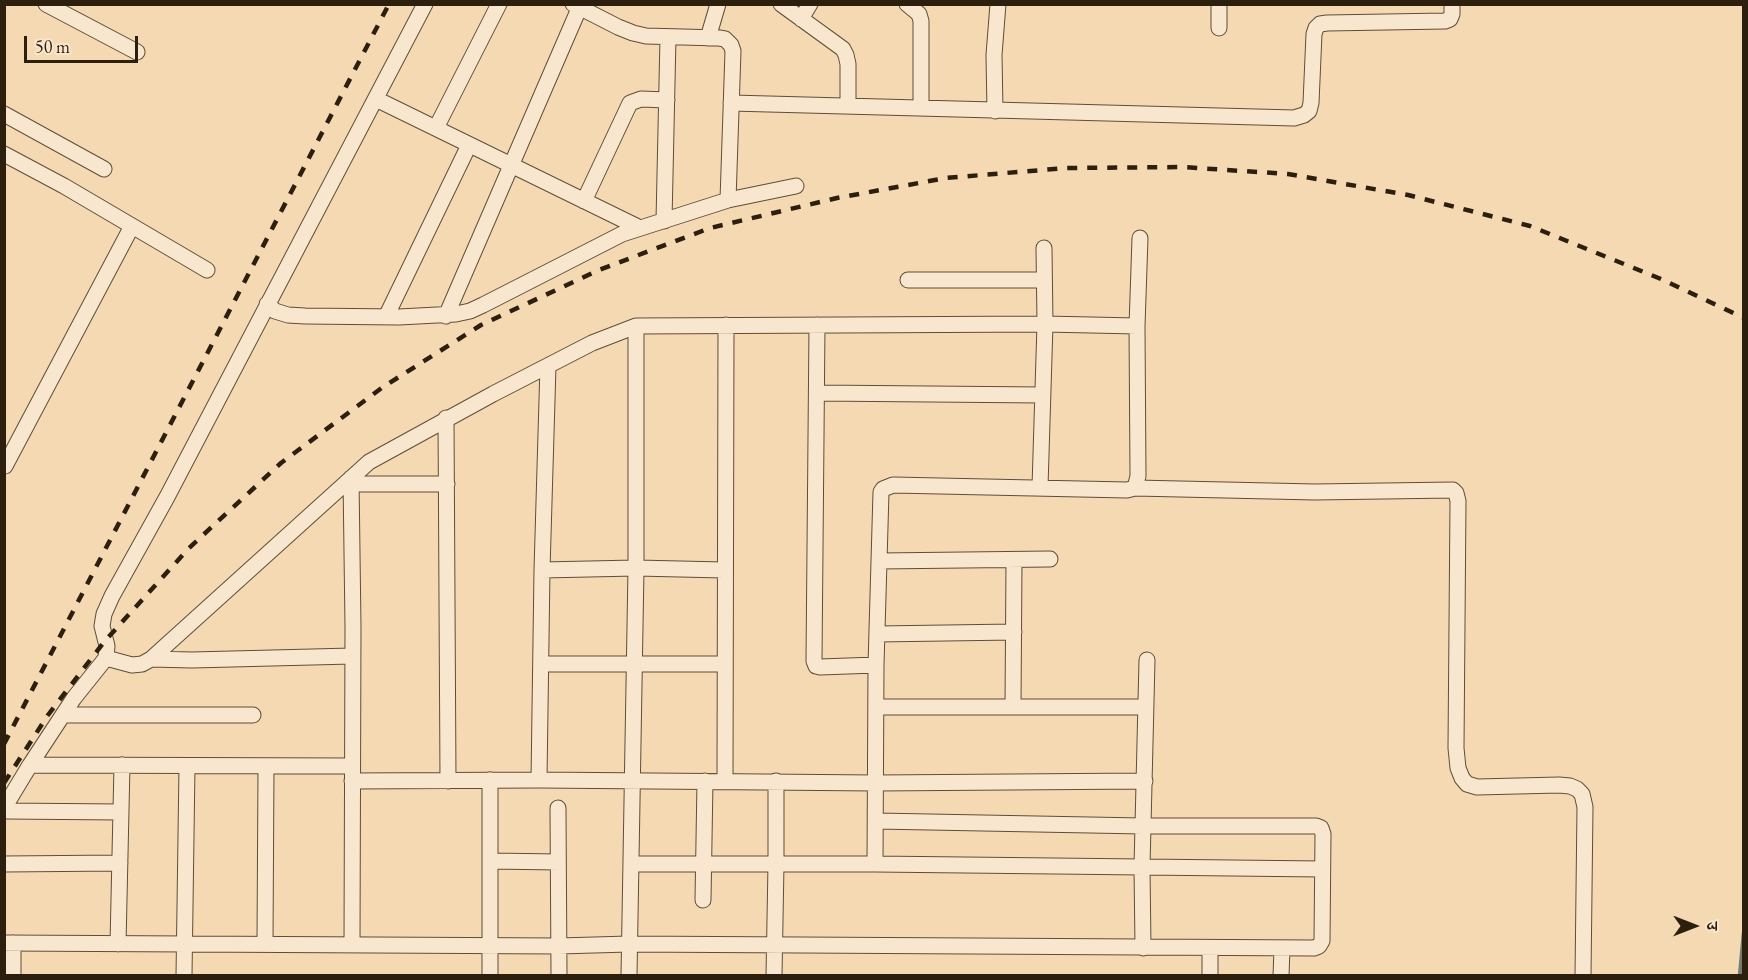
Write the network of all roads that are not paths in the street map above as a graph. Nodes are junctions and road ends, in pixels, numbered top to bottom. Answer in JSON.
{"nodes":[{"id":1,"x":46,"y":4,"type":"edge"},
{"id":2,"x":425,"y":4,"type":"edge"},
{"id":3,"x":499,"y":4,"type":"edge"},
{"id":4,"x":718,"y":4,"type":"edge"},
{"id":5,"x":781,"y":4,"type":"edge"},
{"id":6,"x":810,"y":4,"type":"edge"},
{"id":7,"x":907,"y":4,"type":"edge"},
{"id":8,"x":998,"y":4,"type":"edge"},
{"id":9,"x":1219,"y":4,"type":"edge"},
{"id":10,"x":1452,"y":4,"type":"edge"},
{"id":11,"x":578,"y":6,"type":"edge"},
{"id":12,"x":801,"y":19,"type":"junction"},
{"id":13,"x":1219,"y":28,"type":"dead end"},
{"id":14,"x":668,"y":37,"type":"junction"},
{"id":15,"x":708,"y":38,"type":"junction"},
{"id":16,"x":137,"y":52,"type":"dead end"},
{"id":17,"x":376,"y":99,"type":"junction"},
{"id":18,"x":667,"y":100,"type":"junction"},
{"id":19,"x":731,"y":103,"type":"junction"},
{"id":20,"x":848,"y":106,"type":"junction"},
{"id":21,"x":921,"y":108,"type":"junction"},
{"id":22,"x":995,"y":111,"type":"junction"},
{"id":23,"x":4,"y":114,"type":"edge"},
{"id":24,"x":436,"y":128,"type":"junction"},
{"id":25,"x":470,"y":145,"type":"junction"},
{"id":26,"x":4,"y":154,"type":"edge"},
{"id":27,"x":511,"y":166,"type":"junction"},
{"id":28,"x":104,"y":170,"type":"dead end"},
{"id":29,"x":796,"y":186,"type":"dead end"},
{"id":30,"x":728,"y":200,"type":"junction"},
{"id":31,"x":584,"y":201,"type":"junction"},
{"id":32,"x":664,"y":221,"type":"junction"},
{"id":33,"x":132,"y":226,"type":"junction"},
{"id":34,"x":640,"y":228,"type":"junction"},
{"id":35,"x":1140,"y":238,"type":"dead end"},
{"id":36,"x":1044,"y":248,"type":"dead end"},
{"id":37,"x":207,"y":270,"type":"dead end"},
{"id":38,"x":909,"y":280,"type":"dead end"},
{"id":39,"x":1044,"y":280,"type":"junction"},
{"id":40,"x":267,"y":304,"type":"junction"},
{"id":41,"x":446,"y":316,"type":"junction"},
{"id":42,"x":386,"y":317,"type":"junction"},
{"id":43,"x":1045,"y":324,"type":"junction"},
{"id":44,"x":726,"y":325,"type":"junction"},
{"id":45,"x":817,"y":325,"type":"junction"},
{"id":46,"x":636,"y":326,"type":"junction"},
{"id":47,"x":1137,"y":326,"type":"junction"},
{"id":48,"x":548,"y":366,"type":"junction"},
{"id":49,"x":817,"y":393,"type":"junction"},
{"id":50,"x":1043,"y":395,"type":"junction"},
{"id":51,"x":446,"y":418,"type":"junction"},
{"id":52,"x":5,"y":466,"type":"edge"},
{"id":53,"x":351,"y":481,"type":"junction"},
{"id":54,"x":447,"y":484,"type":"junction"},
{"id":55,"x":1040,"y":487,"type":"junction"},
{"id":56,"x":1135,"y":488,"type":"junction"},
{"id":57,"x":1050,"y":559,"type":"dead end"},
{"id":58,"x":1014,"y":560,"type":"junction"},
{"id":59,"x":879,"y":561,"type":"junction"},
{"id":60,"x":636,"y":568,"type":"junction"},
{"id":61,"x":542,"y":570,"type":"junction"},
{"id":62,"x":724,"y":570,"type":"junction"},
{"id":63,"x":1014,"y":632,"type":"junction"},
{"id":64,"x":877,"y":634,"type":"junction"},
{"id":65,"x":352,"y":656,"type":"junction"},
{"id":66,"x":106,"y":658,"type":"junction"},
{"id":67,"x":151,"y":659,"type":"junction"},
{"id":68,"x":1147,"y":660,"type":"dead end"},
{"id":69,"x":542,"y":664,"type":"junction"},
{"id":70,"x":635,"y":664,"type":"junction"},
{"id":71,"x":724,"y":664,"type":"junction"},
{"id":72,"x":876,"y":665,"type":"junction"},
{"id":73,"x":876,"y":707,"type":"junction"},
{"id":74,"x":1013,"y":707,"type":"junction"},
{"id":75,"x":1146,"y":707,"type":"junction"},
{"id":76,"x":63,"y":715,"type":"junction"},
{"id":77,"x":253,"y":715,"type":"dead end"},
{"id":78,"x":30,"y":765,"type":"junction"},
{"id":79,"x":122,"y":765,"type":"junction"},
{"id":80,"x":187,"y":766,"type":"junction"},
{"id":81,"x":266,"y":766,"type":"junction"},
{"id":82,"x":352,"y":773,"type":"junction"},
{"id":83,"x":490,"y":780,"type":"junction"},
{"id":84,"x":539,"y":780,"type":"junction"},
{"id":85,"x":724,"y":780,"type":"junction"},
{"id":86,"x":447,"y":781,"type":"junction"},
{"id":87,"x":632,"y":781,"type":"junction"},
{"id":88,"x":705,"y":781,"type":"junction"},
{"id":89,"x":776,"y":781,"type":"junction"},
{"id":90,"x":1145,"y":781,"type":"junction"},
{"id":91,"x":876,"y":783,"type":"junction"},
{"id":92,"x":558,"y":808,"type":"dead end"},
{"id":93,"x":4,"y":809,"type":"edge"},
{"id":94,"x":121,"y":812,"type":"junction"},
{"id":95,"x":876,"y":821,"type":"junction"},
{"id":96,"x":1143,"y":826,"type":"junction"},
{"id":97,"x":491,"y":861,"type":"junction"},
{"id":98,"x":558,"y":862,"type":"junction"},
{"id":99,"x":120,"y":863,"type":"junction"},
{"id":100,"x":703,"y":863,"type":"junction"},
{"id":101,"x":4,"y":864,"type":"edge"},
{"id":102,"x":631,"y":864,"type":"junction"},
{"id":103,"x":776,"y":864,"type":"junction"},
{"id":104,"x":875,"y":864,"type":"junction"},
{"id":105,"x":1142,"y":867,"type":"junction"},
{"id":106,"x":1322,"y":869,"type":"junction"},
{"id":107,"x":703,"y":900,"type":"dead end"},
{"id":108,"x":9,"y":943,"type":"edge"},
{"id":109,"x":118,"y":944,"type":"junction"},
{"id":110,"x":184,"y":944,"type":"junction"},
{"id":111,"x":265,"y":944,"type":"junction"},
{"id":112,"x":352,"y":944,"type":"junction"},
{"id":113,"x":629,"y":944,"type":"junction"},
{"id":114,"x":491,"y":946,"type":"junction"},
{"id":115,"x":558,"y":946,"type":"junction"},
{"id":116,"x":774,"y":946,"type":"junction"},
{"id":117,"x":1143,"y":948,"type":"junction"},
{"id":118,"x":1210,"y":948,"type":"junction"},
{"id":119,"x":1282,"y":948,"type":"junction"},
{"id":120,"x":13,"y":975,"type":"edge"},
{"id":121,"x":184,"y":975,"type":"edge"},
{"id":122,"x":490,"y":975,"type":"edge"},
{"id":123,"x":559,"y":975,"type":"edge"},
{"id":124,"x":629,"y":975,"type":"edge"},
{"id":125,"x":774,"y":975,"type":"edge"},
{"id":126,"x":1210,"y":975,"type":"edge"},
{"id":127,"x":1281,"y":975,"type":"edge"},
{"id":128,"x":1583,"y":975,"type":"edge"}],
"edges":[{"from":1,"to":16,"type":"street"},
{"from":2,"to":17,"type":"street"},
{"from":3,"to":24,"type":"street"},
{"from":4,"to":15,"type":"street"},
{"from":5,"to":12,"type":"street"},
{"from":6,"to":12,"type":"street"},
{"from":7,"to":21,"type":"street"},
{"from":8,"to":22,"type":"street"},
{"from":9,"to":13,"type":"street"},
{"from":10,"to":22,"type":"street"},
{"from":11,"to":14,"type":"street"},
{"from":11,"to":27,"type":"street"},
{"from":12,"to":20,"type":"street"},
{"from":14,"to":15,"type":"street"},
{"from":14,"to":18,"type":"street"},
{"from":15,"to":19,"type":"street"},
{"from":17,"to":24,"type":"street"},
{"from":17,"to":40,"type":"street"},
{"from":18,"to":31,"type":"street"},
{"from":18,"to":32,"type":"street"},
{"from":19,"to":20,"type":"street"},
{"from":19,"to":30,"type":"street"},
{"from":20,"to":21,"type":"street"},
{"from":21,"to":22,"type":"street"},
{"from":23,"to":28,"type":"street"},
{"from":24,"to":25,"type":"street"},
{"from":25,"to":27,"type":"street"},
{"from":25,"to":42,"type":"street"},
{"from":26,"to":33,"type":"street"},
{"from":27,"to":31,"type":"street"},
{"from":27,"to":41,"type":"street"},
{"from":29,"to":30,"type":"street"},
{"from":30,"to":32,"type":"street"},
{"from":31,"to":34,"type":"street"},
{"from":32,"to":34,"type":"street"},
{"from":33,"to":37,"type":"street"},
{"from":33,"to":52,"type":"street"},
{"from":34,"to":41,"type":"street"},
{"from":35,"to":47,"type":"street"},
{"from":36,"to":39,"type":"street"},
{"from":38,"to":39,"type":"street"},
{"from":39,"to":43,"type":"street"},
{"from":40,"to":42,"type":"street"},
{"from":40,"to":66,"type":"street"},
{"from":41,"to":42,"type":"street"},
{"from":43,"to":45,"type":"street"},
{"from":43,"to":47,"type":"street"},
{"from":43,"to":50,"type":"street"},
{"from":44,"to":45,"type":"street"},
{"from":44,"to":46,"type":"street"},
{"from":44,"to":62,"type":"street"},
{"from":45,"to":49,"type":"street"},
{"from":46,"to":48,"type":"street"},
{"from":46,"to":60,"type":"street"},
{"from":47,"to":56,"type":"street"},
{"from":48,"to":51,"type":"street"},
{"from":48,"to":61,"type":"street"},
{"from":49,"to":50,"type":"street"},
{"from":49,"to":72,"type":"street"},
{"from":50,"to":55,"type":"street"},
{"from":51,"to":53,"type":"street"},
{"from":51,"to":54,"type":"street"},
{"from":53,"to":54,"type":"street"},
{"from":53,"to":65,"type":"street"},
{"from":53,"to":67,"type":"street"},
{"from":54,"to":86,"type":"street"},
{"from":55,"to":56,"type":"street"},
{"from":55,"to":59,"type":"street"},
{"from":56,"to":128,"type":"street"},
{"from":57,"to":58,"type":"street"},
{"from":58,"to":59,"type":"street"},
{"from":58,"to":63,"type":"street"},
{"from":59,"to":64,"type":"street"},
{"from":60,"to":61,"type":"street"},
{"from":60,"to":62,"type":"street"},
{"from":60,"to":70,"type":"street"},
{"from":61,"to":69,"type":"street"},
{"from":62,"to":71,"type":"street"},
{"from":63,"to":64,"type":"street"},
{"from":63,"to":74,"type":"street"},
{"from":64,"to":72,"type":"street"},
{"from":65,"to":67,"type":"street"},
{"from":65,"to":82,"type":"street"},
{"from":66,"to":67,"type":"street"},
{"from":66,"to":76,"type":"street"},
{"from":68,"to":75,"type":"street"},
{"from":69,"to":70,"type":"street"},
{"from":69,"to":84,"type":"street"},
{"from":70,"to":71,"type":"street"},
{"from":70,"to":87,"type":"street"},
{"from":71,"to":85,"type":"street"},
{"from":72,"to":73,"type":"street"},
{"from":73,"to":74,"type":"street"},
{"from":73,"to":91,"type":"street"},
{"from":74,"to":75,"type":"street"},
{"from":75,"to":90,"type":"street"},
{"from":76,"to":77,"type":"street"},
{"from":76,"to":78,"type":"street"},
{"from":78,"to":79,"type":"street"},
{"from":78,"to":93,"type":"street"},
{"from":79,"to":80,"type":"street"},
{"from":79,"to":94,"type":"street"},
{"from":80,"to":81,"type":"street"},
{"from":80,"to":110,"type":"street"},
{"from":81,"to":82,"type":"street"},
{"from":81,"to":111,"type":"street"},
{"from":82,"to":86,"type":"street"},
{"from":82,"to":112,"type":"street"},
{"from":83,"to":84,"type":"street"},
{"from":83,"to":86,"type":"street"},
{"from":83,"to":97,"type":"street"},
{"from":84,"to":87,"type":"street"},
{"from":85,"to":88,"type":"street"},
{"from":85,"to":89,"type":"street"},
{"from":87,"to":88,"type":"street"},
{"from":87,"to":102,"type":"street"},
{"from":88,"to":100,"type":"street"},
{"from":89,"to":91,"type":"street"},
{"from":89,"to":103,"type":"street"},
{"from":90,"to":91,"type":"street"},
{"from":90,"to":96,"type":"street"},
{"from":91,"to":95,"type":"street"},
{"from":92,"to":98,"type":"street"},
{"from":93,"to":94,"type":"street"},
{"from":94,"to":99,"type":"street"},
{"from":95,"to":96,"type":"street"},
{"from":95,"to":104,"type":"street"},
{"from":96,"to":105,"type":"street"},
{"from":96,"to":106,"type":"street"},
{"from":97,"to":98,"type":"street"},
{"from":97,"to":114,"type":"street"},
{"from":98,"to":115,"type":"street"},
{"from":99,"to":101,"type":"street"},
{"from":99,"to":109,"type":"street"},
{"from":100,"to":102,"type":"street"},
{"from":100,"to":103,"type":"street"},
{"from":100,"to":107,"type":"street"},
{"from":102,"to":113,"type":"street"},
{"from":103,"to":104,"type":"street"},
{"from":103,"to":116,"type":"street"},
{"from":104,"to":105,"type":"street"},
{"from":105,"to":106,"type":"street"},
{"from":105,"to":117,"type":"street"},
{"from":106,"to":119,"type":"street"},
{"from":108,"to":109,"type":"street"},
{"from":108,"to":120,"type":"street"},
{"from":109,"to":110,"type":"street"},
{"from":110,"to":111,"type":"street"},
{"from":110,"to":121,"type":"street"},
{"from":111,"to":112,"type":"street"},
{"from":112,"to":114,"type":"street"},
{"from":113,"to":115,"type":"street"},
{"from":113,"to":116,"type":"street"},
{"from":113,"to":124,"type":"street"},
{"from":114,"to":115,"type":"street"},
{"from":114,"to":122,"type":"street"},
{"from":115,"to":123,"type":"street"},
{"from":116,"to":117,"type":"street"},
{"from":116,"to":125,"type":"street"},
{"from":117,"to":118,"type":"street"},
{"from":118,"to":119,"type":"street"},
{"from":118,"to":126,"type":"street"},
{"from":119,"to":127,"type":"street"}]}
